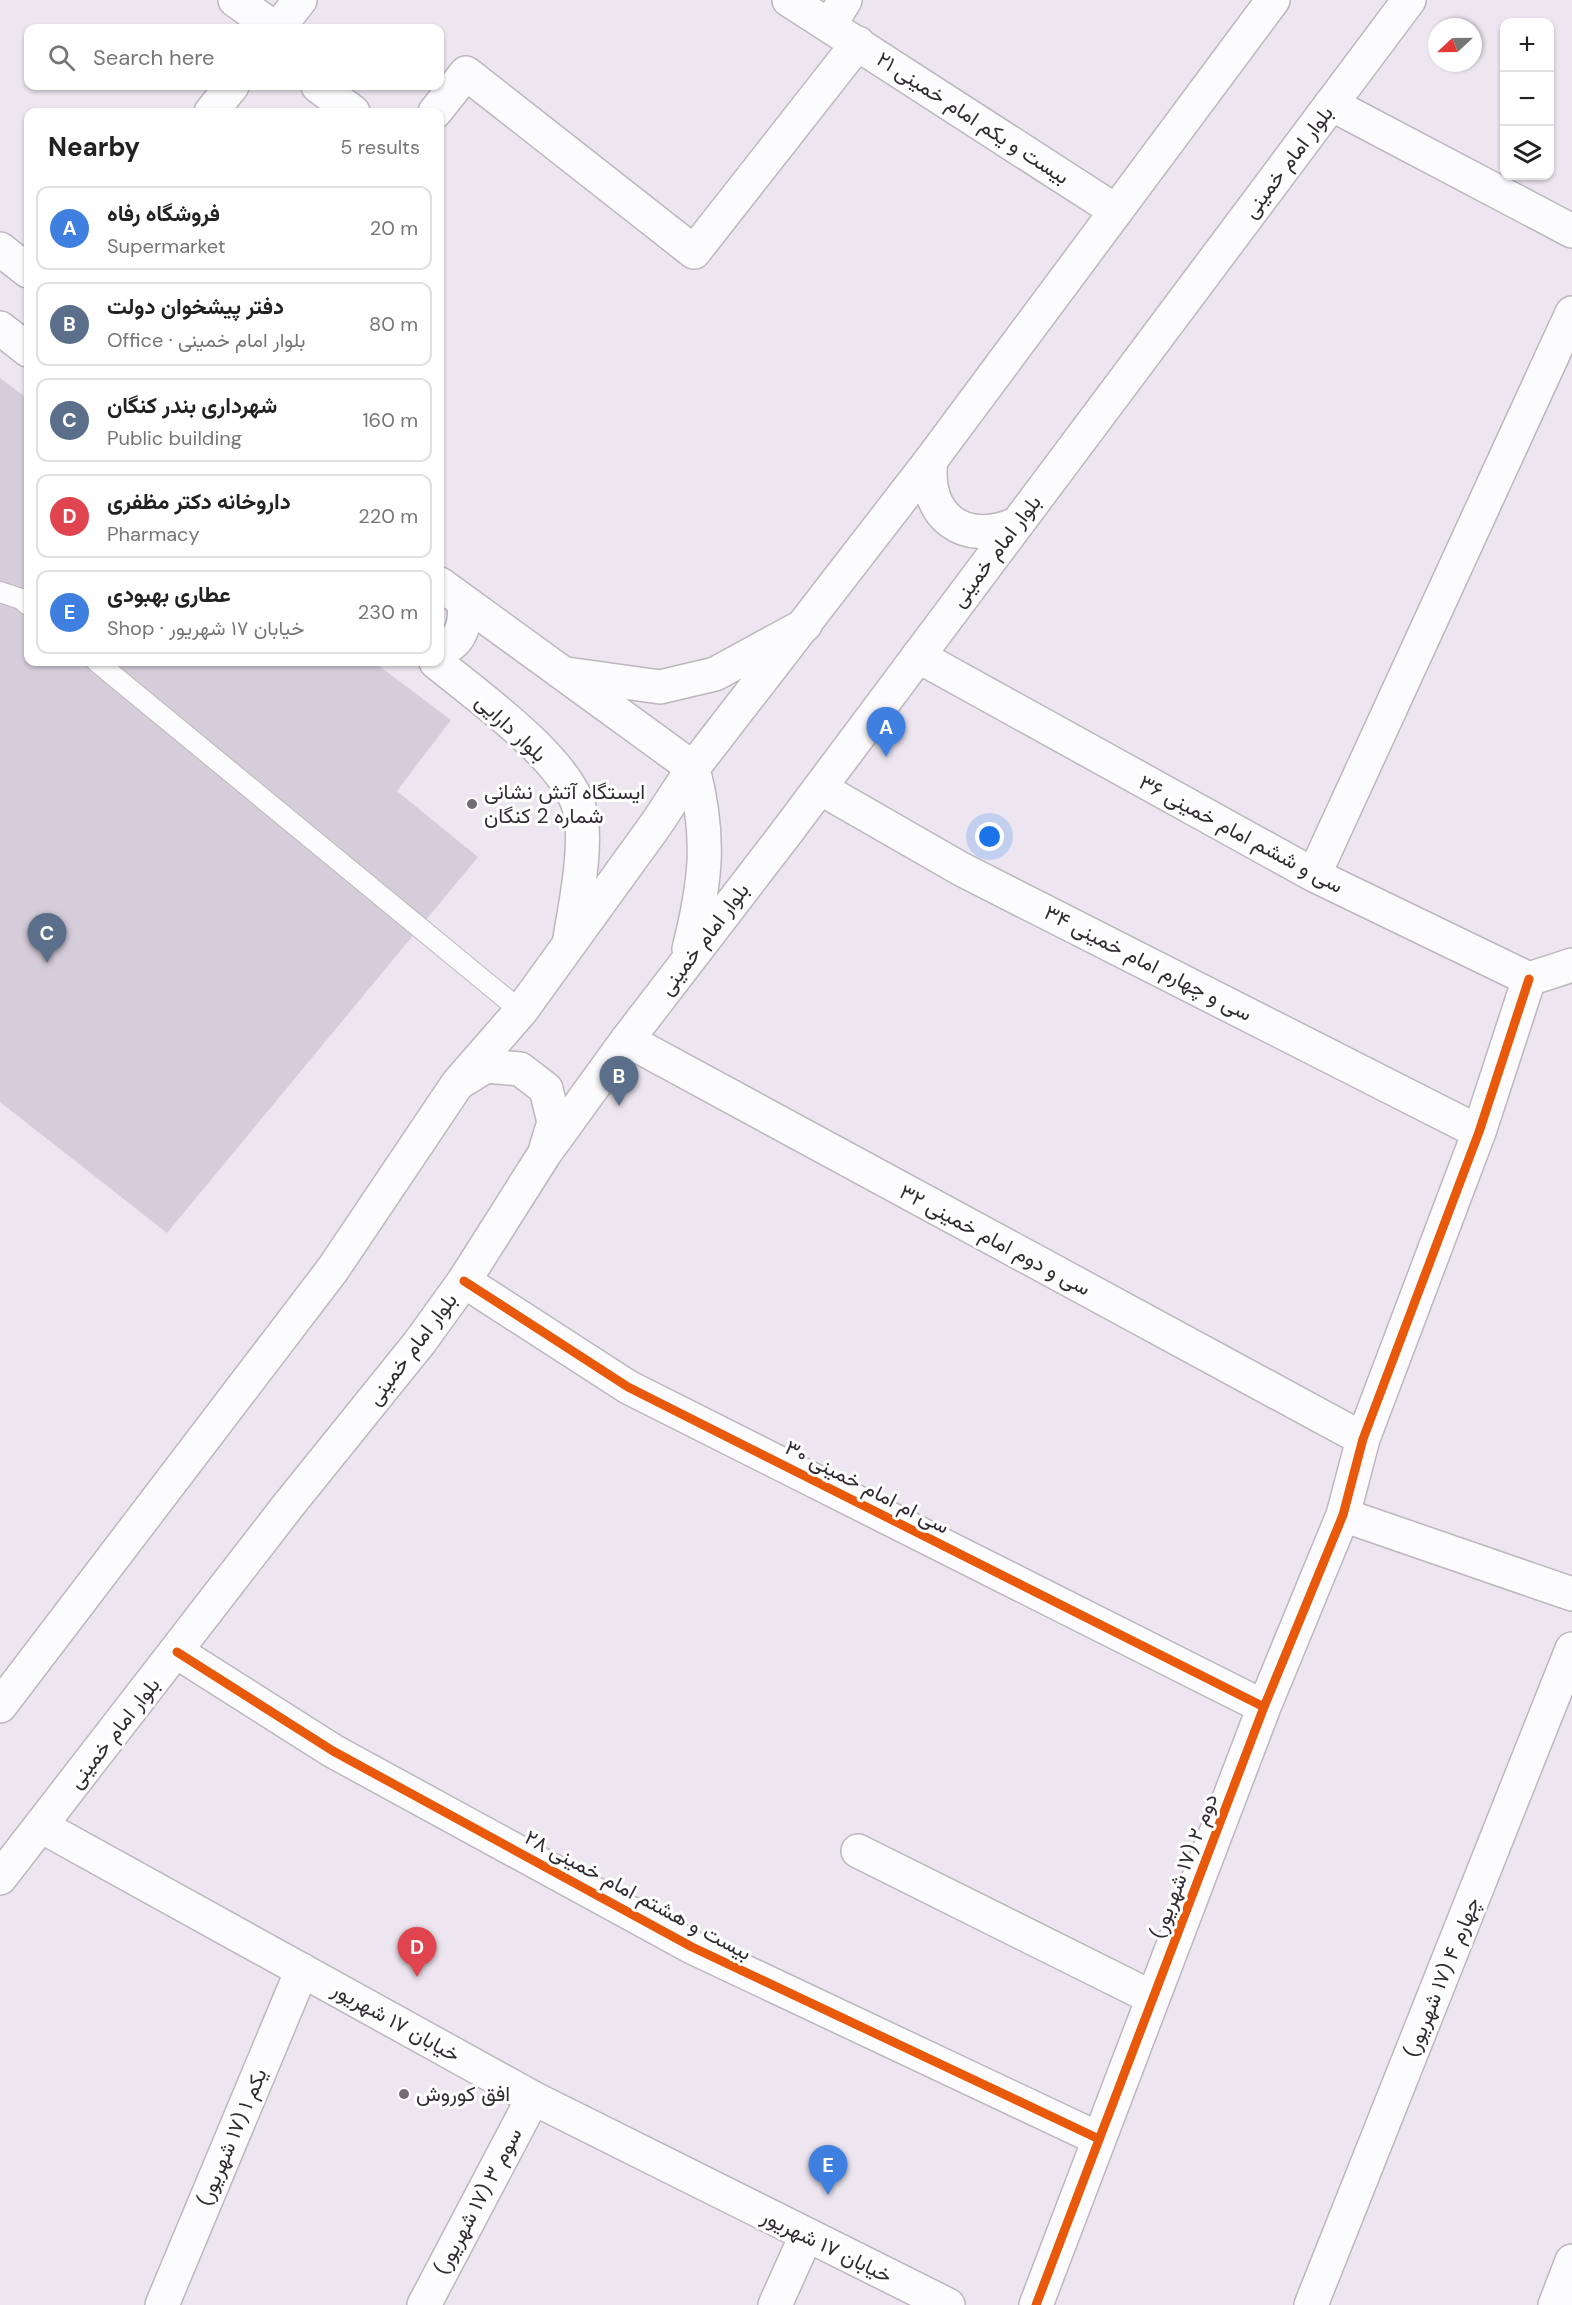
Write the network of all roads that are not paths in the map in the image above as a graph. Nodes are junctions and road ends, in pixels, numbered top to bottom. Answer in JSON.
{"nodes":[{"id":1,"x":235,"y":0,"type":"edge"},
{"id":2,"x":300,"y":0,"type":"edge"},
{"id":3,"x":789,"y":0,"type":"edge"},
{"id":4,"x":1274,"y":0,"type":"edge"},
{"id":5,"x":1409,"y":0,"type":"edge"},
{"id":6,"x":838,"y":13,"type":"edge"},
{"id":7,"x":270,"y":24,"type":"edge"},
{"id":8,"x":279,"y":24,"type":"edge"},
{"id":9,"x":858,"y":43,"type":"junction"},
{"id":10,"x":229,"y":90,"type":"edge"},
{"id":11,"x":323,"y":90,"type":"edge"},
{"id":12,"x":1331,"y":104,"type":"junction"},
{"id":13,"x":214,"y":108,"type":"edge"},
{"id":14,"x":347,"y":108,"type":"edge"},
{"id":15,"x":438,"y":108,"type":"edge"},
{"id":16,"x":1116,"y":211,"type":"junction"},
{"id":17,"x":1572,"y":231,"type":"edge"},
{"id":18,"x":0,"y":249,"type":"edge"},
{"id":19,"x":24,"y":268,"type":"edge"},
{"id":20,"x":1572,"y":313,"type":"edge"},
{"id":21,"x":0,"y":328,"type":"edge"},
{"id":22,"x":24,"y":347,"type":"edge"},
{"id":23,"x":931,"y":460,"type":"junction"},
{"id":24,"x":1016,"y":524,"type":"junction"},
{"id":25,"x":0,"y":592,"type":"edge"},
{"id":26,"x":452,"y":593,"type":"edge"},
{"id":27,"x":24,"y":602,"type":"edge"},
{"id":28,"x":805,"y":625,"type":"junction"},
{"id":29,"x":444,"y":648,"type":"edge"},
{"id":30,"x":918,"y":656,"type":"junction"},
{"id":31,"x":102,"y":666,"type":"edge"},
{"id":32,"x":441,"y":666,"type":"edge"},
{"id":33,"x":563,"y":673,"type":"junction"},
{"id":34,"x":693,"y":768,"type":"junction"},
{"id":35,"x":820,"y":788,"type":"junction"},
{"id":36,"x":1314,"y":875,"type":"junction"},
{"id":37,"x":569,"y":944,"type":"junction"},
{"id":38,"x":686,"y":963,"type":"junction"},
{"id":39,"x":1572,"y":965,"type":"edge"},
{"id":40,"x":1529,"y":979,"type":"junction"},
{"id":41,"x":521,"y":1011,"type":"junction"},
{"id":42,"x":627,"y":1040,"type":"junction"},
{"id":43,"x":458,"y":1083,"type":"junction"},
{"id":44,"x":1479,"y":1132,"type":"junction"},
{"id":45,"x":544,"y":1153,"type":"junction"},
{"id":46,"x":464,"y":1281,"type":"junction"},
{"id":47,"x":1363,"y":1439,"type":"junction"},
{"id":48,"x":1343,"y":1515,"type":"junction"},
{"id":49,"x":1572,"y":1594,"type":"edge"},
{"id":50,"x":1572,"y":1649,"type":"edge"},
{"id":51,"x":177,"y":1652,"type":"junction"},
{"id":52,"x":0,"y":1706,"type":"edge"},
{"id":53,"x":1264,"y":1707,"type":"junction"},
{"id":54,"x":41,"y":1826,"type":"junction"},
{"id":55,"x":858,"y":1851,"type":"dead end"},
{"id":56,"x":0,"y":1878,"type":"edge"},
{"id":57,"x":302,"y":1970,"type":"junction"},
{"id":58,"x":1153,"y":1998,"type":"junction"},
{"id":59,"x":533,"y":2098,"type":"junction"},
{"id":60,"x":1099,"y":2139,"type":"junction"},
{"id":61,"x":806,"y":2236,"type":"junction"},
{"id":62,"x":1572,"y":2261,"type":"edge"},
{"id":63,"x":162,"y":2305,"type":"edge"},
{"id":64,"x":424,"y":2305,"type":"edge"},
{"id":65,"x":775,"y":2305,"type":"edge"},
{"id":66,"x":948,"y":2305,"type":"edge"},
{"id":67,"x":1036,"y":2305,"type":"edge"},
{"id":68,"x":1311,"y":2305,"type":"edge"},
{"id":69,"x":1555,"y":2305,"type":"edge"}],
"edges":[{"from":1,"to":7,"type":"street"},
{"from":2,"to":8,"type":"street"},
{"from":3,"to":6,"type":"street","name":"بیست و یکم امام خمینی ۲۱"},
{"from":4,"to":16,"type":"street"},
{"from":5,"to":12,"type":"street","name":"بلوار امام خمینی"},
{"from":6,"to":9,"type":"street","name":"بیست و یکم امام خمینی ۲۱"},
{"from":9,"to":15,"type":"street"},
{"from":9,"to":16,"type":"street","name":"بیست و یکم امام خمینی ۲۱"},
{"from":10,"to":13,"type":"street"},
{"from":11,"to":14,"type":"street"},
{"from":12,"to":17,"type":"street"},
{"from":12,"to":24,"type":"street","name":"بلوار امام خمینی"},
{"from":16,"to":23,"type":"street"},
{"from":18,"to":19,"type":"street"},
{"from":20,"to":36,"type":"street"},
{"from":21,"to":22,"type":"street"},
{"from":23,"to":24,"type":"street"},
{"from":23,"to":28,"type":"street"},
{"from":24,"to":30,"type":"street","name":"بلوار امام خمینی"},
{"from":25,"to":27,"type":"lane"},
{"from":26,"to":29,"type":"street"},
{"from":26,"to":33,"type":"street"},
{"from":28,"to":33,"type":"street"},
{"from":28,"to":34,"type":"street"},
{"from":30,"to":35,"type":"street","name":"بلوار امام خمینی"},
{"from":30,"to":36,"type":"street","name":"سی و ششم امام خمینی ۳۶"},
{"from":31,"to":41,"type":"lane"},
{"from":32,"to":37,"type":"street","name":"بلوار دارایی"},
{"from":33,"to":34,"type":"street"},
{"from":34,"to":37,"type":"street"},
{"from":34,"to":38,"type":"street"},
{"from":35,"to":38,"type":"street","name":"بلوار امام خمینی"},
{"from":35,"to":44,"type":"street","name":"سی و چهارم امام خمینی ۳۴"},
{"from":36,"to":40,"type":"street","name":"سی و ششم امام خمینی ۳۶"},
{"from":37,"to":41,"type":"street"},
{"from":38,"to":42,"type":"street","name":"بلوار امام خمینی"},
{"from":39,"to":40,"type":"street"},
{"from":40,"to":44,"type":"street","name":"دوم ۲ (۱۷ شهریور)"},
{"from":41,"to":43,"type":"street"},
{"from":42,"to":45,"type":"street","name":"بلوار امام خمینی"},
{"from":42,"to":47,"type":"street","name":"سی و دوم امام خمینی ۳۲"},
{"from":43,"to":45,"type":"street"},
{"from":43,"to":52,"type":"street"},
{"from":44,"to":47,"type":"street","name":"دوم ۲ (۱۷ شهریور)"},
{"from":45,"to":46,"type":"street","name":"بلوار امام خمینی"},
{"from":46,"to":51,"type":"street","name":"بلوار امام خمینی"},
{"from":46,"to":53,"type":"street","name":"سی ام امام خمینی ۳۰"},
{"from":47,"to":48,"type":"street","name":"دوم ۲ (۱۷ شهریور)"},
{"from":48,"to":49,"type":"street"},
{"from":48,"to":53,"type":"street","name":"دوم ۲ (۱۷ شهریور)"},
{"from":50,"to":68,"type":"street","name":"چهارم ۴ (۱۷ شهریور)"},
{"from":51,"to":54,"type":"street","name":"بلوار امام خمینی"},
{"from":51,"to":60,"type":"street","name":"بیست و هشتم امام خمینی ۲۸"},
{"from":53,"to":58,"type":"street","name":"دوم ۲ (۱۷ شهریور)"},
{"from":54,"to":56,"type":"street","name":"بلوار امام خمینی"},
{"from":54,"to":57,"type":"street","name":"خیابان ۱۷ شهریور"},
{"from":55,"to":58,"type":"street"},
{"from":57,"to":59,"type":"street","name":"خیابان ۱۷ شهریور"},
{"from":57,"to":63,"type":"street","name":"یکم ۱ (۱۷ شهریور)"},
{"from":58,"to":60,"type":"street","name":"دوم ۲ (۱۷ شهریور)"},
{"from":59,"to":61,"type":"street","name":"خیابان ۱۷ شهریور"},
{"from":59,"to":64,"type":"street","name":"سوم ۳ (۱۷ شهریور)"},
{"from":60,"to":67,"type":"street","name":"دوم ۲ (۱۷ شهریور)"},
{"from":61,"to":65,"type":"street"},
{"from":61,"to":66,"type":"street","name":"خیابان ۱۷ شهریور"},
{"from":62,"to":69,"type":"street"}]}
